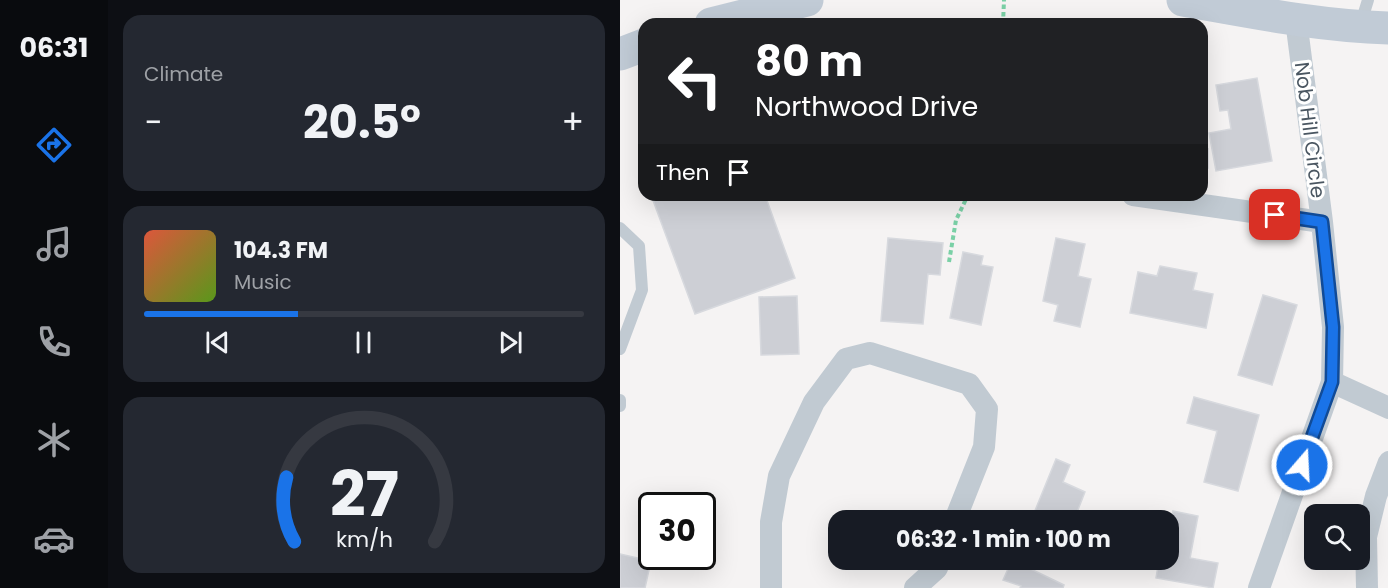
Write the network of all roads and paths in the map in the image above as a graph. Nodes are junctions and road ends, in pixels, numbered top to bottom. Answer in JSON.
{"nodes":[{"id":1,"x":807,"y":0,"type":"edge"},
{"id":2,"x":1004,"y":0,"type":"edge"},
{"id":3,"x":1183,"y":0,"type":"edge"},
{"id":4,"x":735,"y":18,"type":"edge"},
{"id":5,"x":1003,"y":18,"type":"edge"},
{"id":6,"x":1372,"y":18,"type":"edge"},
{"id":7,"x":1296,"y":20,"type":"junction"},
{"id":8,"x":638,"y":47,"type":"edge"},
{"id":9,"x":620,"y":54,"type":"edge"},
{"id":10,"x":965,"y":201,"type":"edge"},
{"id":11,"x":1175,"y":201,"type":"edge"},
{"id":12,"x":1322,"y":222,"type":"junction"},
{"id":13,"x":620,"y":228,"type":"edge"},
{"id":14,"x":949,"y":262,"type":"dead end"},
{"id":15,"x":620,"y":349,"type":"edge"},
{"id":16,"x":1332,"y":382,"type":"junction"},
{"id":17,"x":620,"y":400,"type":"edge"},
{"id":18,"x":620,"y":406,"type":"edge"},
{"id":19,"x":1388,"y":408,"type":"edge"},
{"id":20,"x":1388,"y":462,"type":"edge"},
{"id":21,"x":959,"y":510,"type":"edge"},
{"id":22,"x":935,"y":570,"type":"edge"},
{"id":23,"x":772,"y":588,"type":"edge"},
{"id":24,"x":915,"y":588,"type":"edge"},
{"id":25,"x":1259,"y":588,"type":"edge"},
{"id":26,"x":1367,"y":588,"type":"edge"}],
"edges":[{"from":1,"to":4,"type":"street"},
{"from":2,"to":5,"type":"path"},
{"from":3,"to":7,"type":"street"},
{"from":6,"to":7,"type":"street"},
{"from":7,"to":12,"type":"street","name":"Nob Hill Circle"},
{"from":8,"to":9,"type":"street"},
{"from":10,"to":14,"type":"path"},
{"from":11,"to":12,"type":"street"},
{"from":12,"to":16,"type":"street","name":"Nob Hill Circle"},
{"from":13,"to":15,"type":"lane"},
{"from":16,"to":19,"type":"street"},
{"from":16,"to":25,"type":"street","name":"Nob Hill Circle"},
{"from":17,"to":18,"type":"lane"},
{"from":20,"to":26,"type":"street"},
{"from":21,"to":23,"type":"street"},
{"from":22,"to":24,"type":"street"}]}
